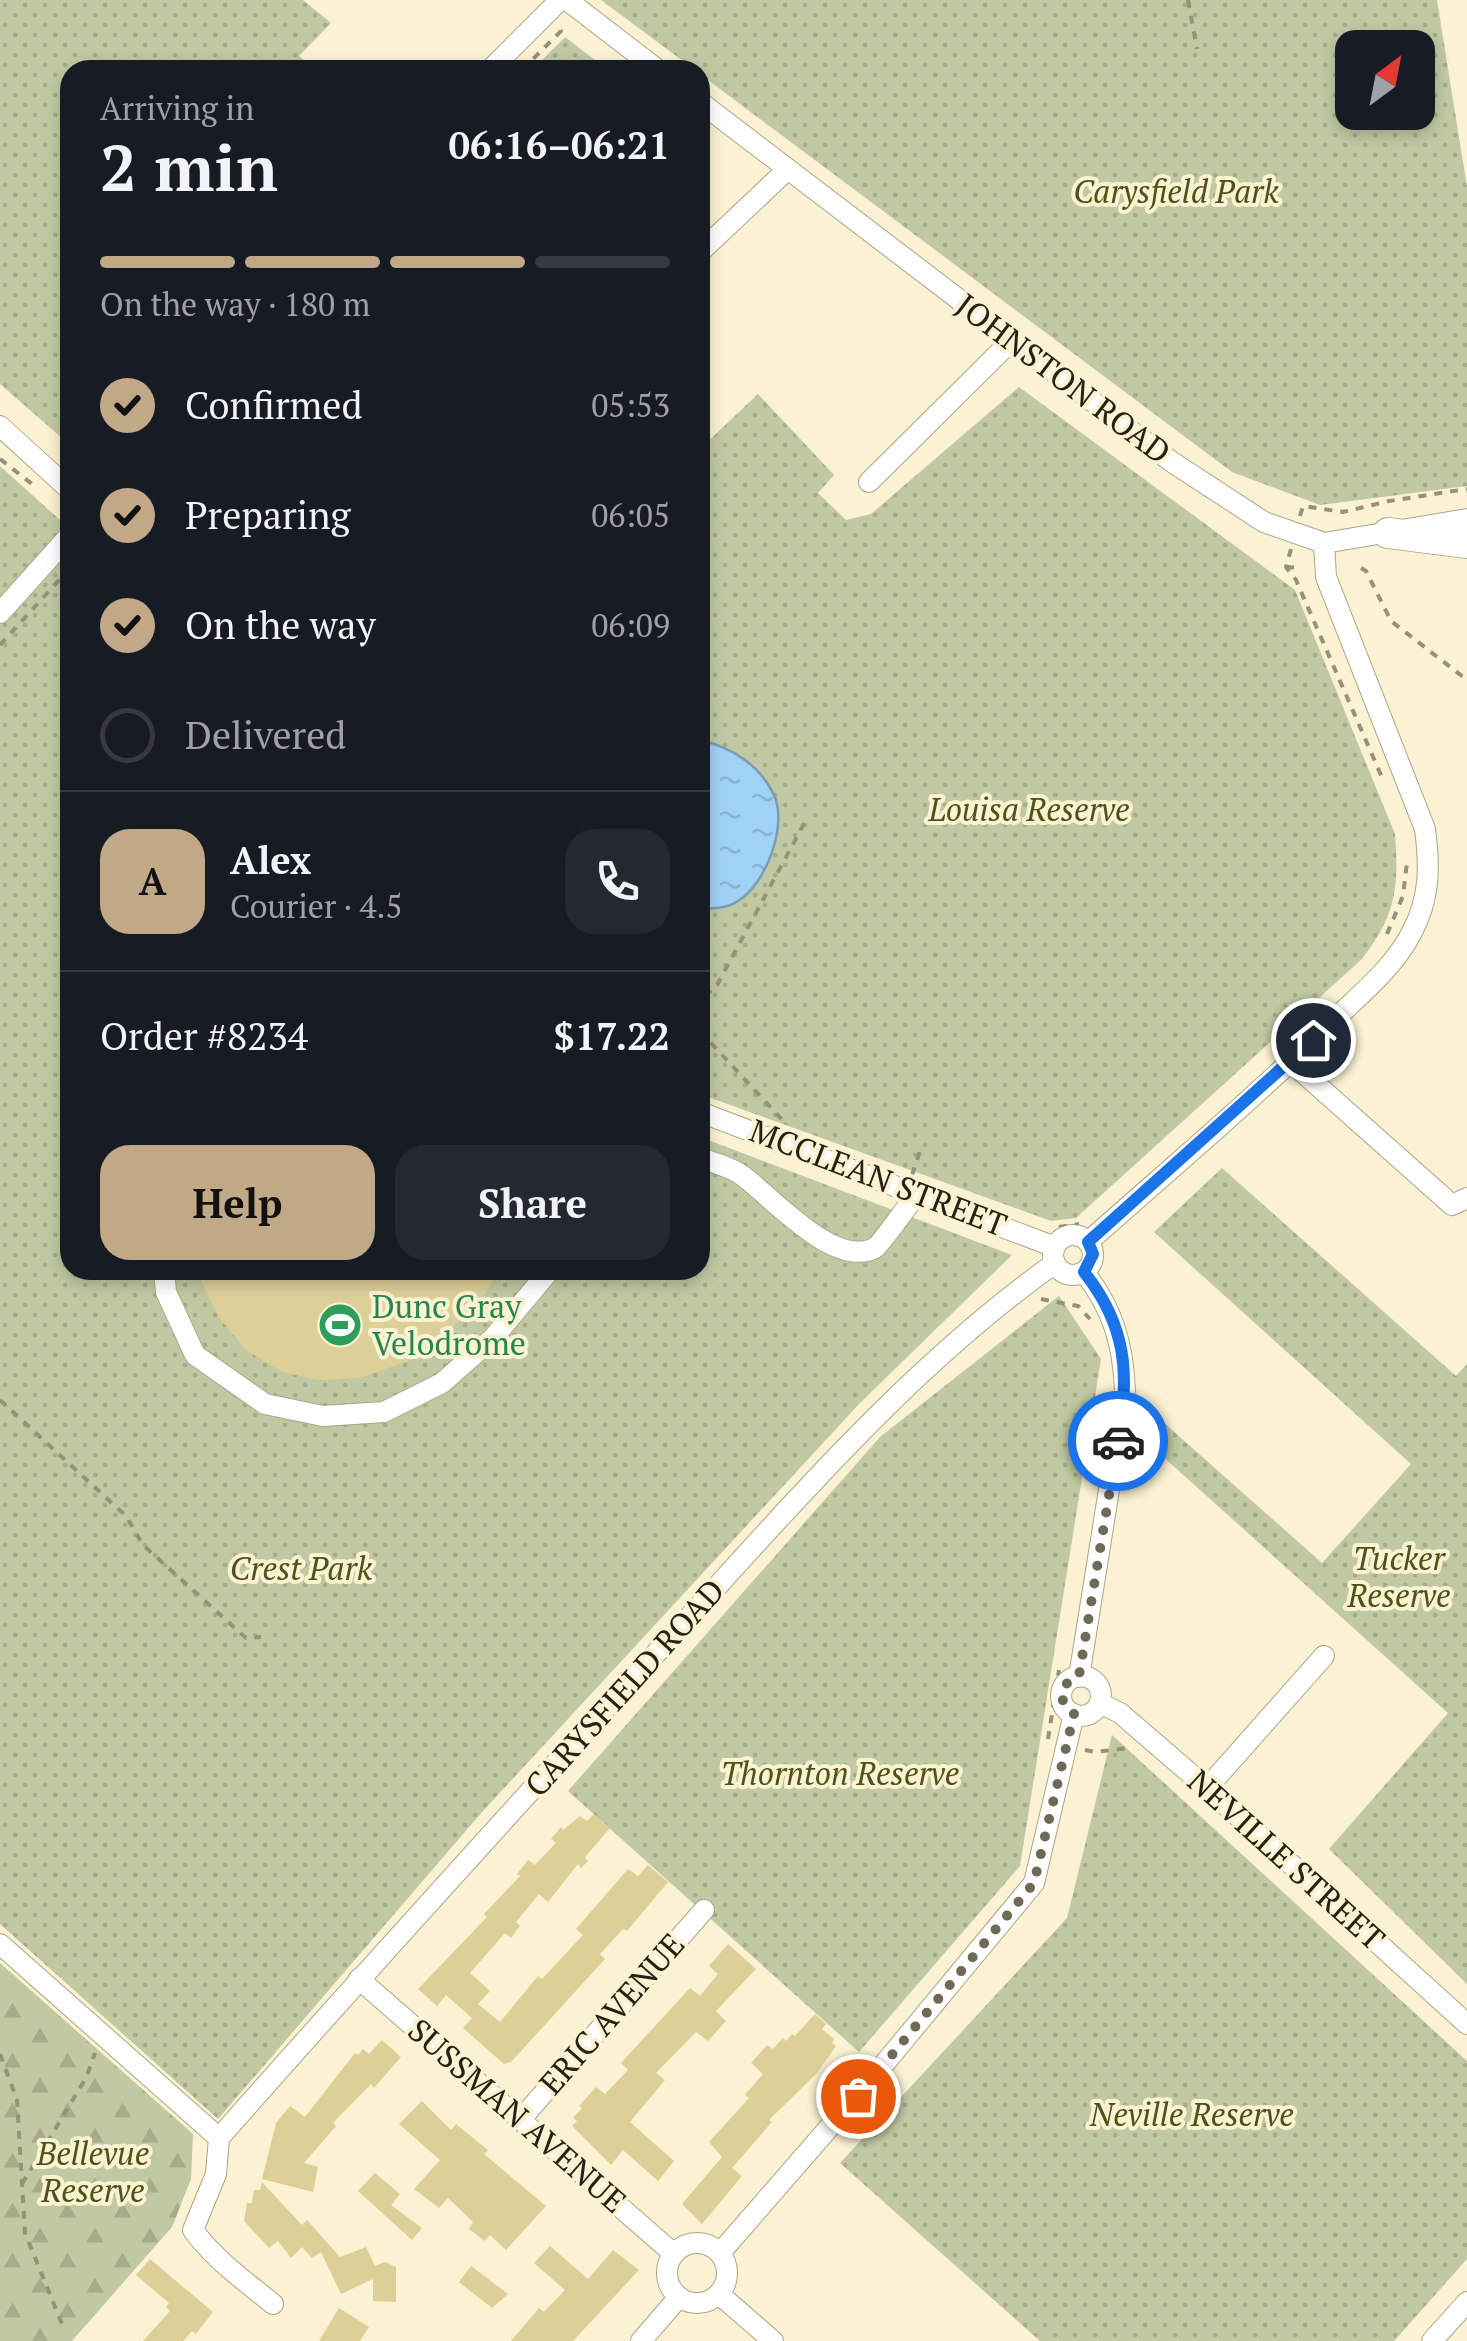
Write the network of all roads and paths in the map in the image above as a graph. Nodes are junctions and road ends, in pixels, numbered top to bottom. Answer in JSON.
{"nodes":[{"id":1,"x":563,"y":0,"type":"edge"},
{"id":2,"x":1188,"y":0,"type":"edge"},
{"id":3,"x":1197,"y":49,"type":"dead end"},
{"id":4,"x":500,"y":60,"type":"edge"},
{"id":5,"x":644,"y":60,"type":"edge"},
{"id":6,"x":710,"y":110,"type":"edge"},
{"id":7,"x":788,"y":170,"type":"junction"},
{"id":8,"x":710,"y":243,"type":"edge"},
{"id":9,"x":1012,"y":340,"type":"junction"},
{"id":10,"x":0,"y":426,"type":"edge"},
{"id":11,"x":0,"y":460,"type":"edge"},
{"id":12,"x":60,"y":481,"type":"edge"},
{"id":13,"x":869,"y":482,"type":"dead end"},
{"id":14,"x":31,"y":483,"type":"dead end"},
{"id":15,"x":1467,"y":489,"type":"edge"},
{"id":16,"x":1302,"y":506,"type":"dead end"},
{"id":17,"x":1467,"y":520,"type":"edge"},
{"id":18,"x":1388,"y":532,"type":"junction"},
{"id":19,"x":1324,"y":543,"type":"junction"},
{"id":20,"x":1467,"y":543,"type":"edge"},
{"id":21,"x":60,"y":546,"type":"edge"},
{"id":22,"x":1301,"y":568,"type":"dead end"},
{"id":23,"x":1361,"y":568,"type":"dead end"},
{"id":24,"x":60,"y":579,"type":"edge"},
{"id":25,"x":0,"y":612,"type":"edge"},
{"id":26,"x":0,"y":645,"type":"edge"},
{"id":27,"x":1467,"y":680,"type":"edge"},
{"id":28,"x":1388,"y":792,"type":"dead end"},
{"id":29,"x":806,"y":820,"type":"dead end"},
{"id":30,"x":1407,"y":860,"type":"dead end"},
{"id":31,"x":1383,"y":944,"type":"dead end"},
{"id":32,"x":710,"y":991,"type":"edge"},
{"id":33,"x":710,"y":1042,"type":"edge"},
{"id":34,"x":1291,"y":1062,"type":"junction"},
{"id":35,"x":710,"y":1116,"type":"edge"},
{"id":36,"x":790,"y":1128,"type":"dead end"},
{"id":37,"x":920,"y":1151,"type":"dead end"},
{"id":38,"x":710,"y":1162,"type":"edge"},
{"id":39,"x":899,"y":1172,"type":"dead end"},
{"id":40,"x":918,"y":1193,"type":"junction"},
{"id":41,"x":1467,"y":1198,"type":"edge"},
{"id":42,"x":1088,"y":1242,"type":"junction"},
{"id":43,"x":1055,"y":1255,"type":"junction"},
{"id":44,"x":1084,"y":1272,"type":"junction"},
{"id":45,"x":165,"y":1280,"type":"edge"},
{"id":46,"x":542,"y":1280,"type":"edge"},
{"id":47,"x":1039,"y":1299,"type":"dead end"},
{"id":48,"x":1095,"y":1326,"type":"dead end"},
{"id":49,"x":0,"y":1400,"type":"edge"},
{"id":50,"x":261,"y":1637,"type":"dead end"},
{"id":51,"x":1324,"y":1656,"type":"dead end"},
{"id":52,"x":1060,"y":1661,"type":"dead end"},
{"id":53,"x":1079,"y":1676,"type":"junction"},
{"id":54,"x":1100,"y":1703,"type":"junction"},
{"id":55,"x":1074,"y":1714,"type":"junction"},
{"id":56,"x":1051,"y":1742,"type":"dead end"},
{"id":57,"x":1083,"y":1749,"type":"dead end"},
{"id":58,"x":1140,"y":1758,"type":"dead end"},
{"id":59,"x":1207,"y":1788,"type":"junction"},
{"id":60,"x":704,"y":1910,"type":"dead end"},
{"id":61,"x":0,"y":1944,"type":"edge"},
{"id":62,"x":359,"y":1979,"type":"junction"},
{"id":63,"x":1467,"y":2024,"type":"edge"},
{"id":64,"x":101,"y":2033,"type":"junction"},
{"id":65,"x":0,"y":2054,"type":"edge"},
{"id":66,"x":520,"y":2119,"type":"junction"},
{"id":67,"x":219,"y":2138,"type":"junction"},
{"id":68,"x":22,"y":2184,"type":"junction"},
{"id":69,"x":674,"y":2254,"type":"junction"},
{"id":70,"x":720,"y":2254,"type":"junction"},
{"id":71,"x":720,"y":2294,"type":"junction"},
{"id":72,"x":679,"y":2298,"type":"junction"},
{"id":73,"x":1467,"y":2302,"type":"edge"},
{"id":74,"x":273,"y":2304,"type":"dead end"},
{"id":75,"x":62,"y":2324,"type":"dead end"},
{"id":76,"x":641,"y":2341,"type":"edge"},
{"id":77,"x":773,"y":2341,"type":"edge"},
{"id":78,"x":1432,"y":2341,"type":"edge"}],
"edges":[{"from":1,"to":4,"type":"street"},
{"from":1,"to":5,"type":"street"},
{"from":2,"to":3,"type":"path"},
{"from":6,"to":7,"type":"street","name":"JOHNSTON ROAD"},
{"from":7,"to":8,"type":"street"},
{"from":7,"to":9,"type":"street","name":"JOHNSTON ROAD"},
{"from":9,"to":13,"type":"street"},
{"from":9,"to":19,"type":"street","name":"JOHNSTON ROAD"},
{"from":10,"to":12,"type":"street"},
{"from":11,"to":14,"type":"path"},
{"from":15,"to":16,"type":"path"},
{"from":17,"to":18,"type":"street","name":"JOHNSTON ROAD"},
{"from":18,"to":19,"type":"street","name":"JOHNSTON ROAD"},
{"from":18,"to":20,"type":"highway"},
{"from":19,"to":34,"type":"street"},
{"from":21,"to":25,"type":"street"},
{"from":22,"to":28,"type":"path"},
{"from":23,"to":27,"type":"path"},
{"from":24,"to":26,"type":"path"},
{"from":29,"to":32,"type":"path"},
{"from":30,"to":31,"type":"path"},
{"from":33,"to":36,"type":"path"},
{"from":34,"to":41,"type":"street"},
{"from":34,"to":42,"type":"street"},
{"from":35,"to":40,"type":"street","name":"MCCLEAN STREET"},
{"from":37,"to":39,"type":"path"},
{"from":38,"to":40,"type":"street"},
{"from":40,"to":43,"type":"street","name":"MCCLEAN STREET"},
{"from":42,"to":43,"type":"street"},
{"from":42,"to":44,"type":"street"},
{"from":43,"to":44,"type":"street"},
{"from":43,"to":62,"type":"street","name":"CARYSFIELD ROAD"},
{"from":44,"to":53,"type":"street"},
{"from":45,"to":46,"type":"street"},
{"from":47,"to":48,"type":"path"},
{"from":49,"to":50,"type":"path"},
{"from":51,"to":59,"type":"street"},
{"from":52,"to":56,"type":"path"},
{"from":53,"to":54,"type":"street"},
{"from":53,"to":55,"type":"street"},
{"from":54,"to":55,"type":"street"},
{"from":54,"to":59,"type":"street","name":"NEVILLE STREET"},
{"from":55,"to":70,"type":"street"},
{"from":57,"to":58,"type":"path"},
{"from":59,"to":63,"type":"street","name":"NEVILLE STREET"},
{"from":60,"to":66,"type":"street","name":"ERIC AVENUE"},
{"from":61,"to":64,"type":"street"},
{"from":62,"to":66,"type":"street","name":"SUSSMAN AVENUE"},
{"from":62,"to":67,"type":"street","name":"CARYSFIELD ROAD"},
{"from":64,"to":67,"type":"street"},
{"from":64,"to":68,"type":"path"},
{"from":65,"to":68,"type":"path"},
{"from":66,"to":69,"type":"street","name":"SUSSMAN AVENUE"},
{"from":67,"to":74,"type":"street"},
{"from":68,"to":75,"type":"path"},
{"from":69,"to":70,"type":"street"},
{"from":69,"to":72,"type":"street"},
{"from":70,"to":71,"type":"street"},
{"from":71,"to":72,"type":"street"},
{"from":71,"to":77,"type":"street"},
{"from":72,"to":76,"type":"street"},
{"from":73,"to":78,"type":"street"}]}
